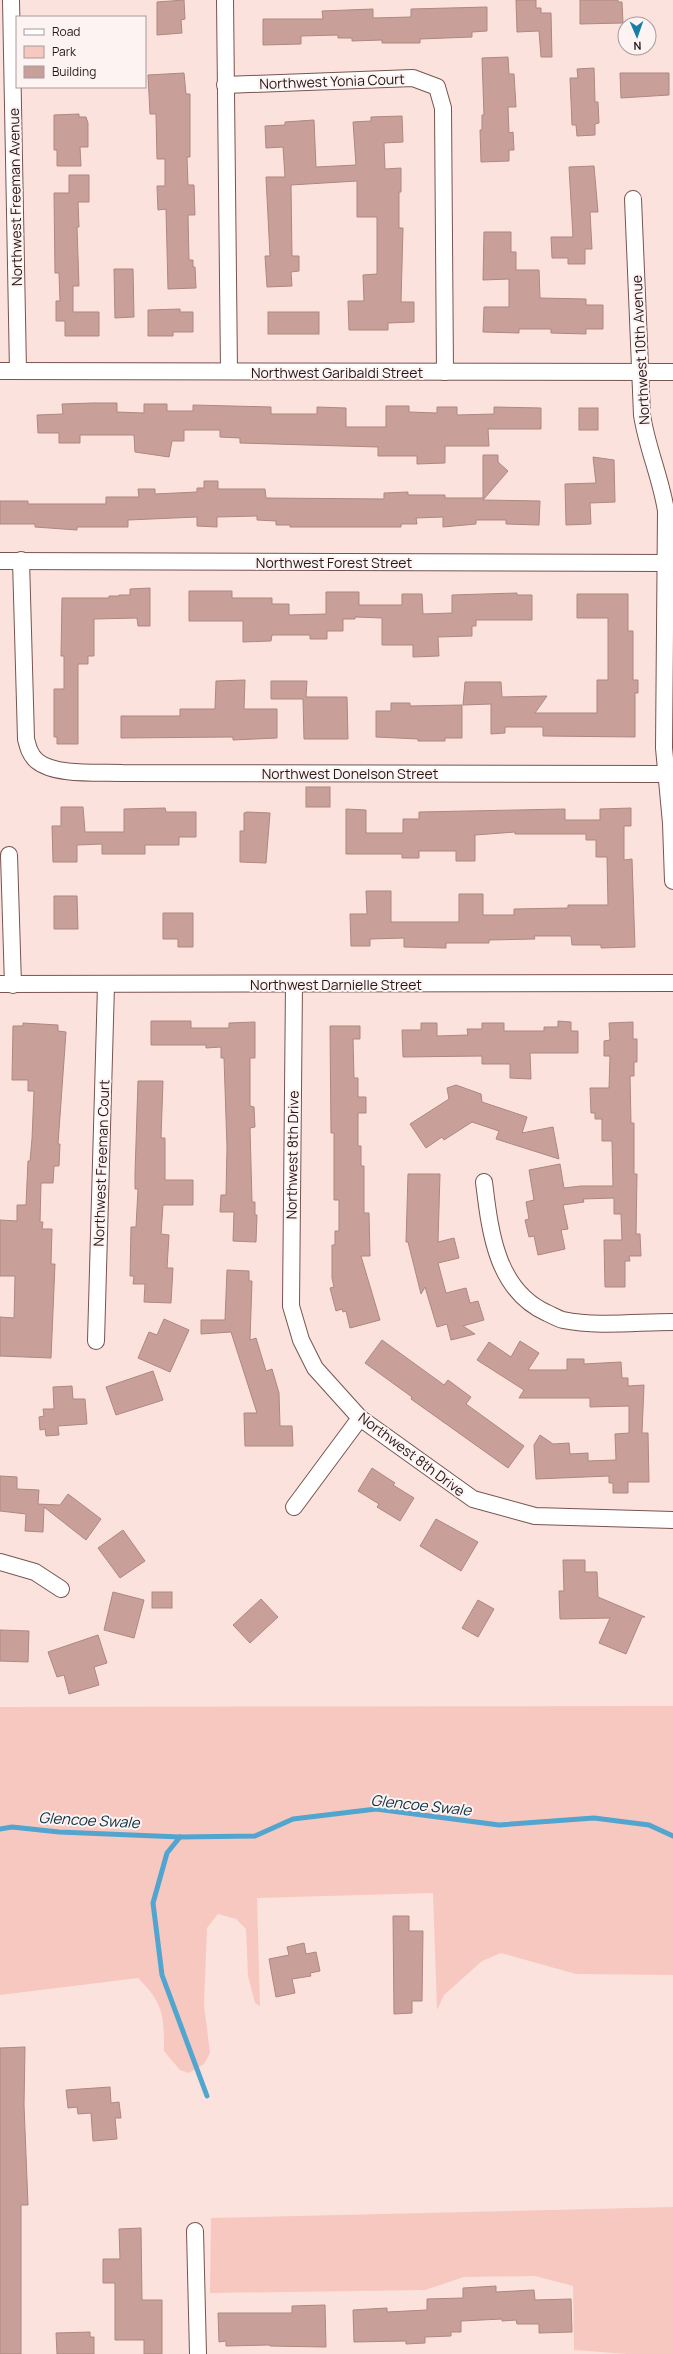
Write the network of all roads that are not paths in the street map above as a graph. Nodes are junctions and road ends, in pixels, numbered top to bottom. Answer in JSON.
{"nodes":[{"id":1,"x":11,"y":0,"type":"edge"},
{"id":2,"x":225,"y":0,"type":"edge"},
{"id":3,"x":225,"y":85,"type":"junction"},
{"id":4,"x":633,"y":199,"type":"dead end"},
{"id":5,"x":0,"y":371,"type":"edge"},
{"id":6,"x":18,"y":371,"type":"junction"},
{"id":7,"x":229,"y":371,"type":"junction"},
{"id":8,"x":445,"y":372,"type":"junction"},
{"id":9,"x":639,"y":372,"type":"junction"},
{"id":10,"x":673,"y":372,"type":"edge"},
{"id":11,"x":22,"y":560,"type":"junction"},
{"id":12,"x":0,"y":561,"type":"edge"},
{"id":13,"x":667,"y":563,"type":"junction"},
{"id":14,"x":665,"y":774,"type":"junction"},
{"id":15,"x":9,"y":855,"type":"dead end"},
{"id":16,"x":673,"y":881,"type":"edge"},
{"id":17,"x":673,"y":983,"type":"edge"},
{"id":18,"x":294,"y":984,"type":"junction"},
{"id":19,"x":7,"y":985,"type":"edge"},
{"id":20,"x":106,"y":985,"type":"junction"},
{"id":21,"x":484,"y":1182,"type":"dead end"},
{"id":22,"x":673,"y":1322,"type":"edge"},
{"id":23,"x":96,"y":1341,"type":"dead end"},
{"id":24,"x":360,"y":1418,"type":"junction"},
{"id":25,"x":294,"y":1507,"type":"dead end"},
{"id":26,"x":673,"y":1520,"type":"edge"},
{"id":27,"x":0,"y":1562,"type":"edge"},
{"id":28,"x":61,"y":1589,"type":"dead end"},
{"id":29,"x":195,"y":2231,"type":"dead end"},
{"id":30,"x":198,"y":2354,"type":"edge"}],
"edges":[{"from":1,"to":6,"type":"street","name":"Northwest Freeman Avenue"},
{"from":2,"to":3,"type":"street"},
{"from":3,"to":7,"type":"street"},
{"from":3,"to":8,"type":"street","name":"Northwest Yonia Court"},
{"from":4,"to":9,"type":"street","name":"Northwest 10th Avenue"},
{"from":5,"to":6,"type":"street","name":"Northwest Garibaldi Street"},
{"from":6,"to":7,"type":"street","name":"Northwest Garibaldi Street"},
{"from":7,"to":8,"type":"street","name":"Northwest Garibaldi Street"},
{"from":8,"to":9,"type":"street","name":"Northwest Garibaldi Street"},
{"from":9,"to":10,"type":"street","name":"Northwest Garibaldi Street"},
{"from":9,"to":13,"type":"street","name":"Northwest 10th Avenue"},
{"from":11,"to":12,"type":"street","name":"Northwest Forest Street"},
{"from":11,"to":13,"type":"street","name":"Northwest Forest Street"},
{"from":11,"to":14,"type":"street","name":"Northwest Donelson Street"},
{"from":13,"to":14,"type":"street","name":"Northwest 10th Avenue"},
{"from":14,"to":16,"type":"street","name":"Northwest 10th Avenue"},
{"from":15,"to":19,"type":"street"},
{"from":17,"to":18,"type":"street","name":"Northwest Darnielle Street"},
{"from":18,"to":20,"type":"street","name":"Northwest Darnielle Street"},
{"from":18,"to":24,"type":"street","name":"Northwest 8th Drive"},
{"from":19,"to":20,"type":"street","name":"Northwest Darnielle Street"},
{"from":20,"to":23,"type":"street","name":"Northwest Freeman Court"},
{"from":21,"to":22,"type":"street"},
{"from":24,"to":25,"type":"street"},
{"from":24,"to":26,"type":"street","name":"Northwest 8th Drive"},
{"from":27,"to":28,"type":"street"},
{"from":29,"to":30,"type":"street"}]}
